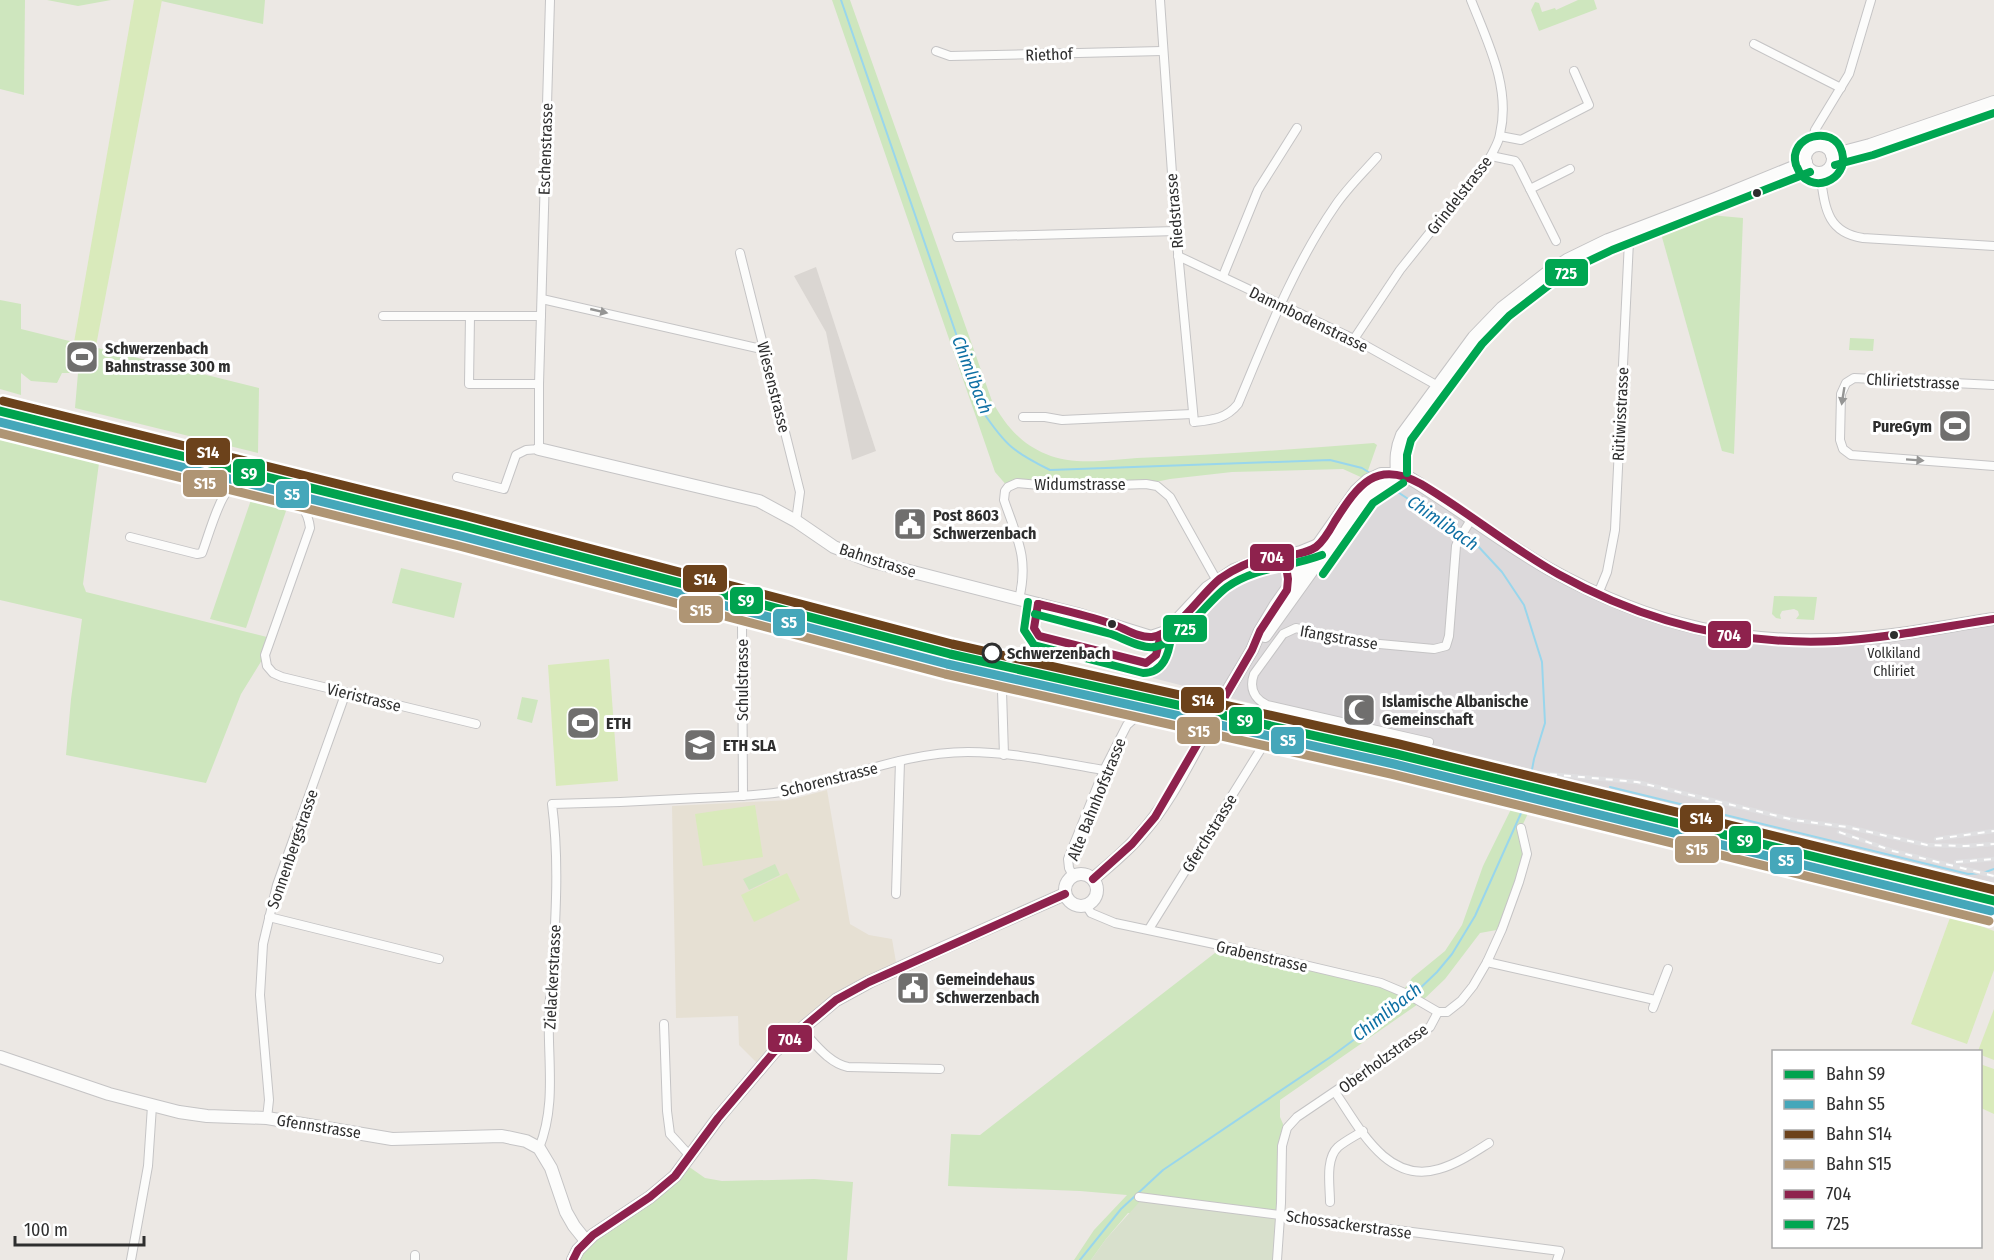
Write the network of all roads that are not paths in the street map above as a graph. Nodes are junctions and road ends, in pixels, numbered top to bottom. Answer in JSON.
{"nodes":[{"id":1,"x":550,"y":0,"type":"edge"},
{"id":2,"x":1160,"y":0,"type":"edge"},
{"id":3,"x":1471,"y":0,"type":"edge"},
{"id":4,"x":1871,"y":0,"type":"edge"},
{"id":5,"x":1754,"y":44,"type":"dead end"},
{"id":6,"x":936,"y":51,"type":"dead end"},
{"id":7,"x":1162,"y":51,"type":"junction"},
{"id":8,"x":1574,"y":71,"type":"dead end"},
{"id":9,"x":1841,"y":88,"type":"junction"},
{"id":10,"x":1994,"y":102,"type":"edge"},
{"id":11,"x":1297,"y":128,"type":"dead end"},
{"id":12,"x":1500,"y":136,"type":"junction"},
{"id":13,"x":1815,"y":146,"type":"junction"},
{"id":14,"x":1832,"y":155,"type":"junction"},
{"id":15,"x":1491,"y":156,"type":"junction"},
{"id":16,"x":1377,"y":157,"type":"dead end"},
{"id":17,"x":1806,"y":162,"type":"junction"},
{"id":18,"x":1570,"y":169,"type":"dead end"},
{"id":19,"x":1820,"y":173,"type":"junction"},
{"id":20,"x":1530,"y":189,"type":"junction"},
{"id":21,"x":1176,"y":231,"type":"junction"},
{"id":22,"x":1627,"y":232,"type":"junction"},
{"id":23,"x":957,"y":237,"type":"dead end"},
{"id":24,"x":1556,"y":241,"type":"dead end"},
{"id":25,"x":1994,"y":246,"type":"edge"},
{"id":26,"x":740,"y":253,"type":"dead end"},
{"id":27,"x":1178,"y":256,"type":"junction"},
{"id":28,"x":1223,"y":276,"type":"junction"},
{"id":29,"x":542,"y":298,"type":"junction"},
{"id":30,"x":1279,"y":305,"type":"junction"},
{"id":31,"x":383,"y":315,"type":"dead end"},
{"id":32,"x":470,"y":316,"type":"junction"},
{"id":33,"x":541,"y":316,"type":"junction"},
{"id":34,"x":1354,"y":339,"type":"junction"},
{"id":35,"x":766,"y":350,"type":"junction"},
{"id":36,"x":539,"y":384,"type":"junction"},
{"id":37,"x":1994,"y":385,"type":"edge"},
{"id":38,"x":1438,"y":386,"type":"junction"},
{"id":39,"x":1023,"y":417,"type":"dead end"},
{"id":40,"x":1193,"y":418,"type":"junction"},
{"id":41,"x":539,"y":449,"type":"junction"},
{"id":42,"x":1994,"y":466,"type":"edge"},
{"id":43,"x":1390,"y":476,"type":"junction"},
{"id":44,"x":457,"y":477,"type":"dead end"},
{"id":45,"x":1372,"y":483,"type":"junction"},
{"id":46,"x":796,"y":521,"type":"junction"},
{"id":47,"x":1469,"y":523,"type":"junction"},
{"id":48,"x":130,"y":537,"type":"dead end"},
{"id":49,"x":1318,"y":545,"type":"junction"},
{"id":50,"x":1287,"y":560,"type":"junction"},
{"id":51,"x":551,"y":566,"type":"dead end"},
{"id":52,"x":1307,"y":572,"type":"junction"},
{"id":53,"x":1217,"y":580,"type":"junction"},
{"id":54,"x":1287,"y":590,"type":"junction"},
{"id":55,"x":1598,"y":594,"type":"junction"},
{"id":56,"x":1019,"y":599,"type":"junction"},
{"id":57,"x":1994,"y":619,"type":"edge"},
{"id":58,"x":742,"y":622,"type":"junction"},
{"id":59,"x":1252,"y":650,"type":"junction"},
{"id":60,"x":346,"y":692,"type":"junction"},
{"id":61,"x":1227,"y":692,"type":"tunnel mouth"},
{"id":62,"x":476,"y":724,"type":"dead end"},
{"id":63,"x":1206,"y":730,"type":"tunnel mouth"},
{"id":64,"x":1269,"y":736,"type":"joint"},
{"id":65,"x":1429,"y":742,"type":"dead end"},
{"id":66,"x":1004,"y":755,"type":"junction"},
{"id":67,"x":900,"y":761,"type":"junction"},
{"id":68,"x":1104,"y":770,"type":"junction"},
{"id":69,"x":743,"y":796,"type":"junction"},
{"id":70,"x":552,"y":804,"type":"joint"},
{"id":71,"x":1521,"y":828,"type":"dead end"},
{"id":72,"x":1073,"y":876,"type":"junction"},
{"id":73,"x":1093,"y":879,"type":"junction"},
{"id":74,"x":896,"y":894,"type":"dead end"},
{"id":75,"x":1065,"y":894,"type":"junction"},
{"id":76,"x":1086,"y":905,"type":"junction"},
{"id":77,"x":269,"y":917,"type":"junction"},
{"id":78,"x":1149,"y":929,"type":"junction"},
{"id":79,"x":440,"y":959,"type":"dead end"},
{"id":80,"x":1487,"y":962,"type":"junction"},
{"id":81,"x":1668,"y":969,"type":"dead end"},
{"id":82,"x":1438,"y":1012,"type":"junction"},
{"id":83,"x":664,"y":1024,"type":"dead end"},
{"id":84,"x":800,"y":1028,"type":"junction"},
{"id":85,"x":0,"y":1057,"type":"edge"},
{"id":86,"x":940,"y":1069,"type":"dead end"},
{"id":87,"x":1335,"y":1092,"type":"junction"},
{"id":88,"x":152,"y":1106,"type":"junction"},
{"id":89,"x":267,"y":1118,"type":"junction"},
{"id":90,"x":1363,"y":1131,"type":"junction"},
{"id":91,"x":1489,"y":1143,"type":"dead end"},
{"id":92,"x":539,"y":1148,"type":"junction"},
{"id":93,"x":690,"y":1156,"type":"junction"},
{"id":94,"x":1139,"y":1197,"type":"dead end"},
{"id":95,"x":1330,"y":1202,"type":"dead end"},
{"id":96,"x":1280,"y":1215,"type":"junction"},
{"id":97,"x":586,"y":1241,"type":"junction"},
{"id":98,"x":1558,"y":1256,"type":"edge"},
{"id":99,"x":131,"y":1260,"type":"edge"},
{"id":100,"x":573,"y":1260,"type":"edge"},
{"id":101,"x":1277,"y":1260,"type":"edge"}],
"edges":[{"from":1,"to":29,"type":"street","name":"Eschenstrasse"},
{"from":2,"to":7,"type":"street","name":"Riedstrasse"},
{"from":3,"to":12,"type":"street","name":"Grindelstrasse"},
{"from":4,"to":9,"type":"street"},
{"from":5,"to":9,"type":"street"},
{"from":6,"to":7,"type":"street","name":"Riethof"},
{"from":7,"to":21,"type":"street","name":"Riedstrasse"},
{"from":8,"to":12,"type":"street"},
{"from":9,"to":13,"type":"street"},
{"from":10,"to":14,"type":"main road"},
{"from":11,"to":28,"type":"street"},
{"from":12,"to":15,"type":"street","name":"Grindelstrasse"},
{"from":13,"to":14,"type":"main road"},
{"from":13,"to":17,"type":"main road"},
{"from":14,"to":19,"type":"main road"},
{"from":15,"to":20,"type":"street"},
{"from":15,"to":34,"type":"street","name":"Grindelstrasse"},
{"from":16,"to":30,"type":"street"},
{"from":17,"to":19,"type":"main road"},
{"from":17,"to":22,"type":"main road"},
{"from":18,"to":20,"type":"street"},
{"from":19,"to":25,"type":"street"},
{"from":20,"to":24,"type":"street"},
{"from":21,"to":23,"type":"street"},
{"from":21,"to":27,"type":"street","name":"Riedstrasse"},
{"from":22,"to":38,"type":"main road"},
{"from":22,"to":55,"type":"street","name":"Rütiwisstrasse"},
{"from":26,"to":35,"type":"street","name":"Wiesenstrasse"},
{"from":27,"to":28,"type":"street","name":"Dammbodenstrasse"},
{"from":27,"to":40,"type":"street","name":"Riedstrasse"},
{"from":28,"to":30,"type":"street","name":"Dammbodenstrasse"},
{"from":29,"to":33,"type":"street","name":"Eschenstrasse"},
{"from":29,"to":35,"type":"street","one_way":true},
{"from":30,"to":34,"type":"street","name":"Dammbodenstrasse"},
{"from":30,"to":40,"type":"street"},
{"from":31,"to":32,"type":"street"},
{"from":32,"to":33,"type":"street"},
{"from":32,"to":36,"type":"street"},
{"from":33,"to":36,"type":"street","name":"Eschenstrasse"},
{"from":34,"to":38,"type":"street","name":"Dammbodenstrasse"},
{"from":35,"to":46,"type":"street","name":"Wiesenstrasse"},
{"from":36,"to":41,"type":"street","name":"Eschenstrasse"},
{"from":37,"to":42,"type":"street","name":"Chlirietstrasse","one_way":true},
{"from":38,"to":43,"type":"main road"},
{"from":39,"to":40,"type":"street"},
{"from":41,"to":44,"type":"street"},
{"from":41,"to":46,"type":"main road","name":"Bahnstrasse"},
{"from":43,"to":45,"type":"main road"},
{"from":43,"to":47,"type":"main road"},
{"from":45,"to":49,"type":"main road"},
{"from":45,"to":52,"type":"main road"},
{"from":46,"to":56,"type":"main road","name":"Bahnstrasse"},
{"from":47,"to":55,"type":"main road"},
{"from":47,"to":65,"type":"street","name":"Ifangstrasse"},
{"from":48,"to":60,"type":"street","name":"Vieristrasse"},
{"from":49,"to":50,"type":"main road","name":"Bahnstrasse"},
{"from":49,"to":52,"type":"main road"},
{"from":50,"to":52,"type":"main road"},
{"from":50,"to":53,"type":"main road","name":"Bahnstrasse"},
{"from":50,"to":54,"type":"main road"},
{"from":51,"to":58,"type":"street","name":"Schulstrasse"},
{"from":52,"to":54,"type":"main road"},
{"from":52,"to":59,"type":"main road"},
{"from":53,"to":56,"type":"main road","name":"Bahnstrasse"},
{"from":53,"to":56,"type":"street","name":"Widumstrasse"},
{"from":54,"to":59,"type":"main road"},
{"from":55,"to":57,"type":"main road"},
{"from":58,"to":66,"type":"street"},
{"from":58,"to":69,"type":"street","name":"Schulstrasse"},
{"from":59,"to":61,"type":"main road"},
{"from":60,"to":62,"type":"street","name":"Vieristrasse"},
{"from":60,"to":77,"type":"street","name":"Sonnenbergstrasse"},
{"from":63,"to":73,"type":"main road"},
{"from":64,"to":68,"type":"street","name":"Alte Bahnhofstrasse"},
{"from":64,"to":78,"type":"street","name":"Gferchstrasse"},
{"from":66,"to":67,"type":"street","name":"Schorenstrasse"},
{"from":66,"to":68,"type":"street","name":"Schorenstrasse"},
{"from":67,"to":69,"type":"street","name":"Schorenstrasse"},
{"from":67,"to":74,"type":"street"},
{"from":68,"to":72,"type":"street","name":"Alte Bahnhofstrasse"},
{"from":69,"to":70,"type":"street","name":"Schorenstrasse"},
{"from":70,"to":92,"type":"street","name":"Zielackerstrasse"},
{"from":71,"to":80,"type":"street","name":"Oberholzstrasse"},
{"from":72,"to":73,"type":"main road"},
{"from":72,"to":75,"type":"main road"},
{"from":73,"to":76,"type":"main road"},
{"from":75,"to":76,"type":"main road"},
{"from":75,"to":84,"type":"main road"},
{"from":76,"to":78,"type":"street","name":"Grabenstrasse"},
{"from":77,"to":79,"type":"street"},
{"from":77,"to":89,"type":"street","name":"Sonnenbergstrasse"},
{"from":78,"to":82,"type":"street","name":"Grabenstrasse"},
{"from":80,"to":81,"type":"street"},
{"from":80,"to":82,"type":"street","name":"Oberholzstrasse"},
{"from":82,"to":87,"type":"street","name":"Oberholzstrasse"},
{"from":83,"to":93,"type":"street"},
{"from":84,"to":86,"type":"street"},
{"from":84,"to":93,"type":"main road"},
{"from":85,"to":88,"type":"main road","name":"Gfennstrasse"},
{"from":87,"to":90,"type":"street"},
{"from":87,"to":96,"type":"street","name":"Oberholzstrasse"},
{"from":88,"to":89,"type":"main road","name":"Gfennstrasse"},
{"from":88,"to":99,"type":"street"},
{"from":89,"to":92,"type":"main road","name":"Gfennstrasse"},
{"from":90,"to":91,"type":"street"},
{"from":90,"to":95,"type":"street"},
{"from":92,"to":97,"type":"main road"},
{"from":93,"to":97,"type":"main road"},
{"from":94,"to":96,"type":"street","name":"Schossackerstrasse"},
{"from":96,"to":98,"type":"street","name":"Schossackerstrasse"},
{"from":96,"to":101,"type":"street","name":"Oberholzstrasse"},
{"from":97,"to":100,"type":"main road"}]}
